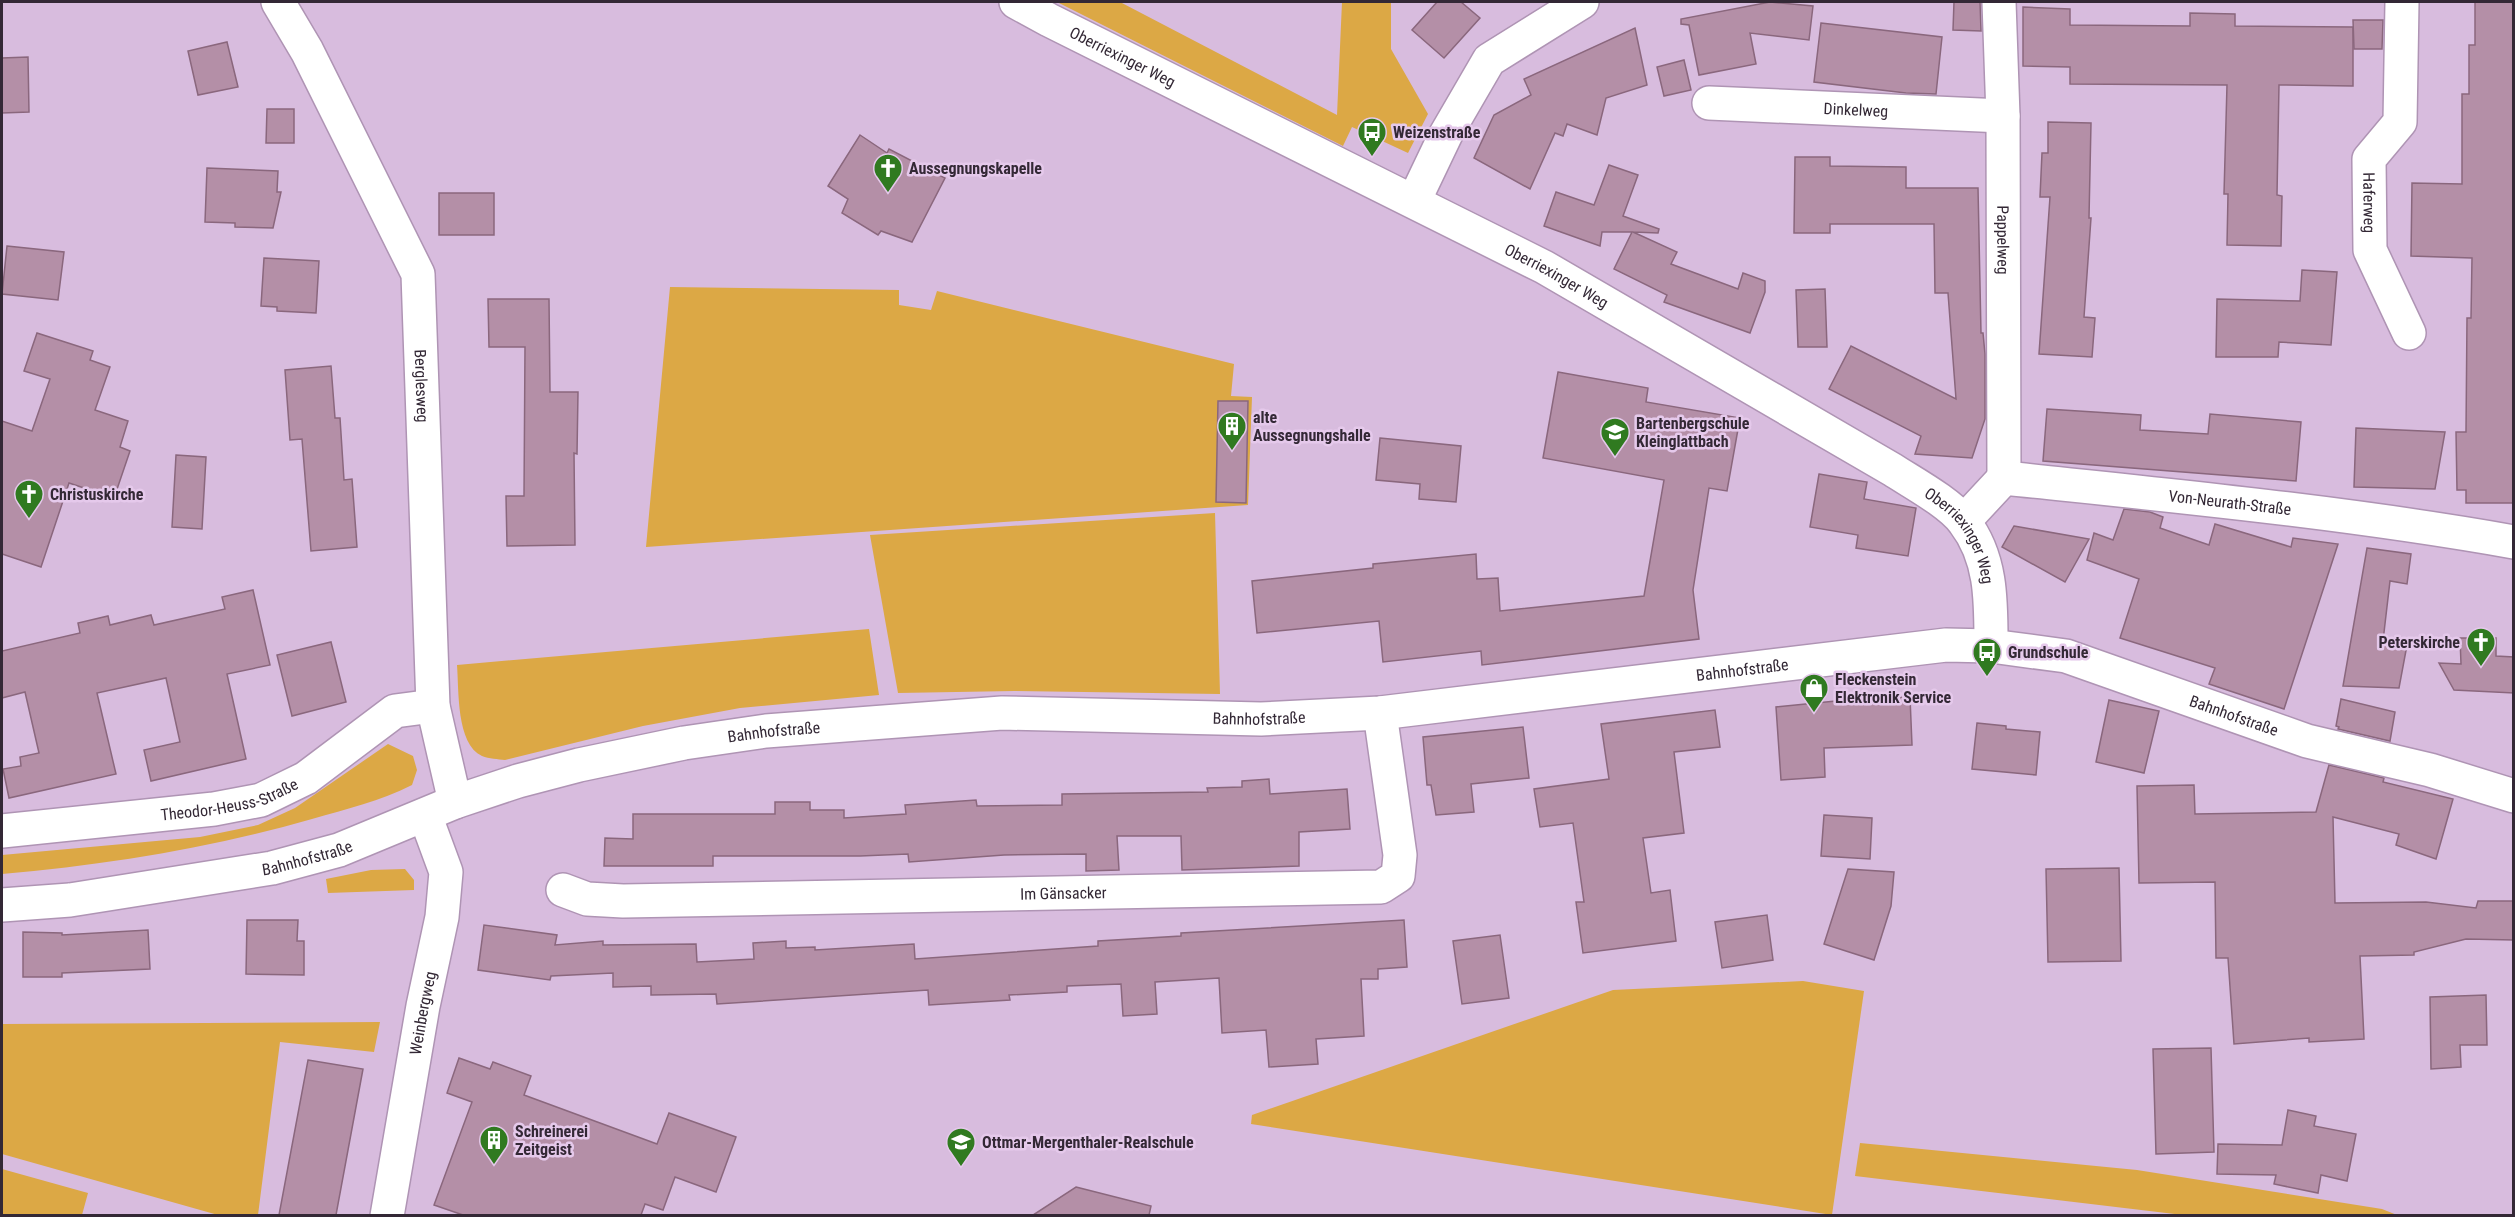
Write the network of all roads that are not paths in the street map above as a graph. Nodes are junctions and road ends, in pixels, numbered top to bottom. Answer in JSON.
{"nodes":[{"id":1,"x":278,"y":2,"type":"edge"},
{"id":2,"x":1016,"y":2,"type":"edge"},
{"id":3,"x":1582,"y":2,"type":"edge"},
{"id":4,"x":1999,"y":2,"type":"edge"},
{"id":5,"x":2402,"y":2,"type":"edge"},
{"id":6,"x":1708,"y":103,"type":"dead end"},
{"id":7,"x":2003,"y":116,"type":"junction"},
{"id":8,"x":1414,"y":201,"type":"junction"},
{"id":9,"x":2409,"y":333,"type":"dead end"},
{"id":10,"x":2004,"y":478,"type":"junction"},
{"id":11,"x":1964,"y":521,"type":"junction"},
{"id":12,"x":2514,"y":542,"type":"edge"},
{"id":13,"x":1991,"y":646,"type":"junction"},
{"id":14,"x":433,"y":706,"type":"junction"},
{"id":15,"x":1380,"y":713,"type":"junction"},
{"id":16,"x":2514,"y":796,"type":"edge"},
{"id":17,"x":455,"y":802,"type":"junction"},
{"id":18,"x":425,"y":814,"type":"junction"},
{"id":19,"x":2,"y":831,"type":"edge"},
{"id":20,"x":563,"y":890,"type":"dead end"},
{"id":21,"x":2,"y":905,"type":"edge"},
{"id":22,"x":387,"y":1215,"type":"edge"}],
"edges":[{"from":1,"to":14,"type":"street","name":"Berglesweg"},
{"from":2,"to":8,"type":"street","name":"Oberriexinger Weg"},
{"from":3,"to":8,"type":"street"},
{"from":4,"to":7,"type":"street","name":"Pappelweg"},
{"from":5,"to":9,"type":"street","name":"Haferweg"},
{"from":6,"to":7,"type":"street","name":"Dinkelweg"},
{"from":7,"to":10,"type":"street","name":"Pappelweg"},
{"from":8,"to":11,"type":"street","name":"Oberriexinger Weg"},
{"from":10,"to":11,"type":"street"},
{"from":10,"to":12,"type":"street","name":"Von-Neurath-Straße"},
{"from":11,"to":13,"type":"street","name":"Oberriexinger Weg"},
{"from":13,"to":15,"type":"street","name":"Bahnhofstraße"},
{"from":13,"to":16,"type":"street","name":"Bahnhofstraße"},
{"from":14,"to":17,"type":"street","name":"Berglesweg"},
{"from":14,"to":19,"type":"street","name":"Theodor-Heuss-Straße"},
{"from":15,"to":17,"type":"street","name":"Bahnhofstraße"},
{"from":15,"to":20,"type":"street","name":"Im Gänsacker"},
{"from":17,"to":18,"type":"street","name":"Bahnhofstraße"},
{"from":18,"to":21,"type":"street","name":"Bahnhofstraße"},
{"from":18,"to":22,"type":"street","name":"Weinbergweg"}]}
